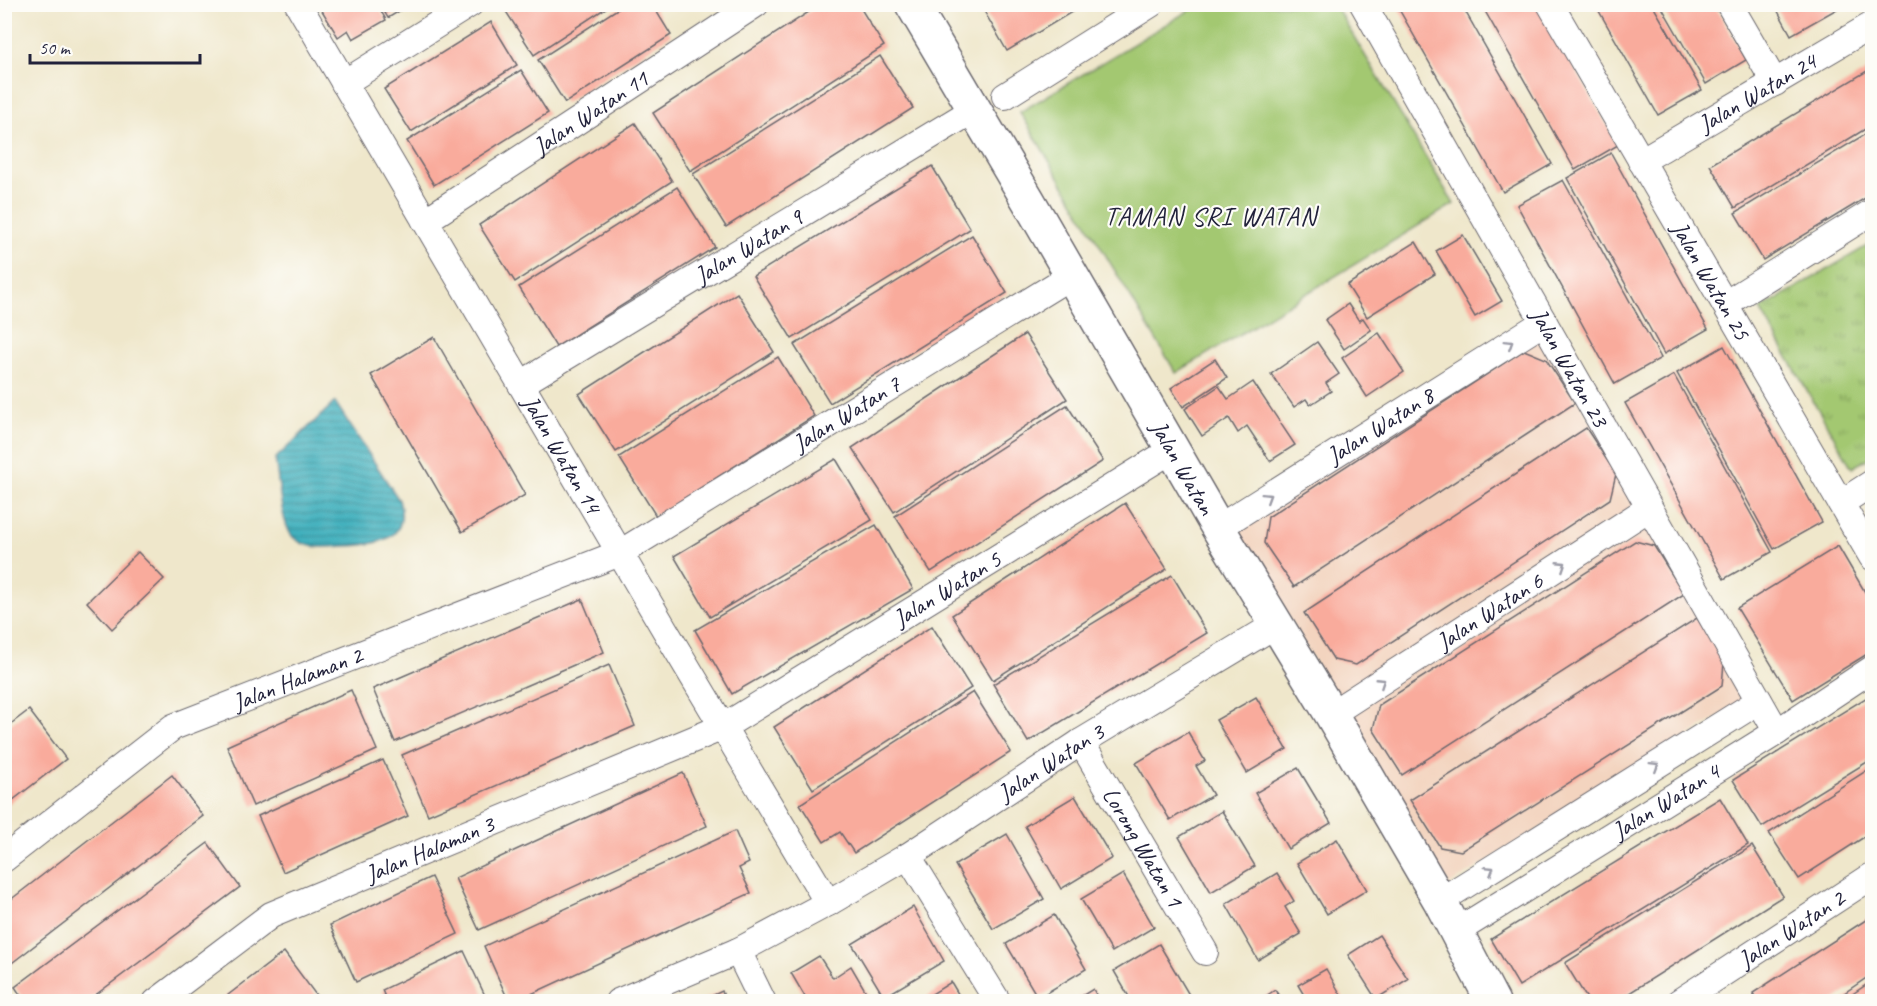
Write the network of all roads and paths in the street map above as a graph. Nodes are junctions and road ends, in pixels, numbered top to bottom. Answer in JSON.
{"nodes":[{"id":1,"x":298,"y":4,"type":"edge"},
{"id":2,"x":756,"y":4,"type":"edge"},
{"id":3,"x":912,"y":4,"type":"edge"},
{"id":4,"x":1150,"y":4,"type":"edge"},
{"id":5,"x":1363,"y":4,"type":"edge"},
{"id":6,"x":1550,"y":4,"type":"edge"},
{"id":7,"x":1730,"y":4,"type":"edge"},
{"id":8,"x":469,"y":5,"type":"edge"},
{"id":9,"x":729,"y":11,"type":"edge"},
{"id":10,"x":1872,"y":26,"type":"edge"},
{"id":11,"x":344,"y":83,"type":"junction"},
{"id":12,"x":1775,"y":83,"type":"junction"},
{"id":13,"x":1005,"y":96,"type":"dead end"},
{"id":14,"x":975,"y":109,"type":"junction"},
{"id":15,"x":1641,"y":161,"type":"junction"},
{"id":16,"x":1872,"y":212,"type":"edge"},
{"id":17,"x":425,"y":220,"type":"junction"},
{"id":18,"x":1072,"y":276,"type":"junction"},
{"id":19,"x":1725,"y":304,"type":"junction"},
{"id":20,"x":1544,"y":322,"type":"junction"},
{"id":21,"x":521,"y":384,"type":"junction"},
{"id":22,"x":1172,"y":450,"type":"junction"},
{"id":23,"x":1872,"y":483,"type":"edge"},
{"id":24,"x":1841,"y":503,"type":"junction"},
{"id":25,"x":1649,"y":508,"type":"junction"},
{"id":26,"x":1218,"y":528,"type":"junction"},
{"id":27,"x":620,"y":553,"type":"junction"},
{"id":28,"x":1872,"y":557,"type":"edge"},
{"id":29,"x":1276,"y":624,"type":"junction"},
{"id":30,"x":1872,"y":669,"type":"edge"},
{"id":31,"x":1759,"y":701,"type":"junction"},
{"id":32,"x":1331,"y":714,"type":"junction"},
{"id":33,"x":723,"y":727,"type":"junction"},
{"id":34,"x":1777,"y":732,"type":"junction"},
{"id":35,"x":1081,"y":742,"type":"junction"},
{"id":36,"x":909,"y":856,"type":"junction"},
{"id":37,"x":4,"y":859,"type":"edge"},
{"id":38,"x":1872,"y":876,"type":"edge"},
{"id":39,"x":1440,"y":901,"type":"junction"},
{"id":40,"x":828,"y":903,"type":"junction"},
{"id":41,"x":1457,"y":931,"type":"junction"},
{"id":42,"x":738,"y":951,"type":"junction"},
{"id":43,"x":1205,"y":952,"type":"dead end"},
{"id":44,"x":1707,"y":994,"type":"edge"},
{"id":45,"x":1485,"y":998,"type":"edge"},
{"id":46,"x":156,"y":1002,"type":"edge"},
{"id":47,"x":618,"y":1002,"type":"edge"},
{"id":48,"x":763,"y":1002,"type":"edge"},
{"id":49,"x":998,"y":1002,"type":"edge"},
{"id":50,"x":1679,"y":1002,"type":"edge"}],
"edges":[{"from":1,"to":11,"type":"street","name":"Jalan Watan 14"},
{"from":2,"to":9,"type":"street","name":"Jalan Watan 11"},
{"from":3,"to":14,"type":"street","name":"Jalan Watan"},
{"from":4,"to":13,"type":"street"},
{"from":5,"to":20,"type":"street","name":"Jalan Watan 23"},
{"from":6,"to":15,"type":"street","name":"Jalan Watan 25"},
{"from":7,"to":12,"type":"street"},
{"from":8,"to":11,"type":"street"},
{"from":9,"to":17,"type":"street","name":"Jalan Watan 11"},
{"from":10,"to":12,"type":"street","name":"Jalan Watan 24"},
{"from":11,"to":17,"type":"street","name":"Jalan Watan 14"},
{"from":12,"to":15,"type":"street","name":"Jalan Watan 24"},
{"from":14,"to":18,"type":"street","name":"Jalan Watan"},
{"from":14,"to":21,"type":"street","name":"Jalan Watan 9"},
{"from":15,"to":19,"type":"street","name":"Jalan Watan 25"},
{"from":16,"to":19,"type":"street"},
{"from":17,"to":21,"type":"street","name":"Jalan Watan 14"},
{"from":18,"to":22,"type":"street","name":"Jalan Watan"},
{"from":18,"to":27,"type":"street","name":"Jalan Watan 7"},
{"from":19,"to":24,"type":"street","name":"Jalan Watan 25"},
{"from":20,"to":25,"type":"street","name":"Jalan Watan 23"},
{"from":26,"to":20,"type":"street","name":"Jalan Watan 8","one_way":true},
{"from":21,"to":27,"type":"street","name":"Jalan Watan 14"},
{"from":22,"to":26,"type":"street","name":"Jalan Watan"},
{"from":22,"to":33,"type":"street","name":"Jalan Watan 5"},
{"from":23,"to":24,"type":"street"},
{"from":24,"to":28,"type":"street","name":"Jalan Watan 25"},
{"from":25,"to":31,"type":"street","name":"Jalan Watan 23"},
{"from":32,"to":25,"type":"street","name":"Jalan Watan 6","one_way":true},
{"from":26,"to":29,"type":"street","name":"Jalan Watan"},
{"from":27,"to":33,"type":"street","name":"Jalan Watan 14"},
{"from":27,"to":37,"type":"street","name":"Jalan Halaman 2"},
{"from":29,"to":32,"type":"street","name":"Jalan Watan"},
{"from":29,"to":35,"type":"street","name":"Jalan Watan 3"},
{"from":30,"to":34,"type":"street","name":"Jalan Watan 4"},
{"from":31,"to":34,"type":"street","name":"Jalan Watan 23"},
{"from":39,"to":31,"type":"street","name":"Jalan Watan 4","one_way":true},
{"from":32,"to":39,"type":"street","name":"Jalan Watan"},
{"from":33,"to":40,"type":"street","name":"Jalan Watan 14"},
{"from":33,"to":46,"type":"street","name":"Jalan Halaman 3"},
{"from":34,"to":41,"type":"street","name":"Jalan Watan 4"},
{"from":35,"to":36,"type":"street","name":"Jalan Watan 3"},
{"from":35,"to":43,"type":"street","name":"Lorong Watan 1"},
{"from":36,"to":40,"type":"street","name":"Jalan Watan 3"},
{"from":36,"to":49,"type":"street"},
{"from":38,"to":44,"type":"street","name":"Jalan Watan 2"},
{"from":39,"to":41,"type":"street","name":"Jalan Watan"},
{"from":40,"to":42,"type":"street","name":"Jalan Watan 3"},
{"from":41,"to":45,"type":"street","name":"Jalan Watan"},
{"from":42,"to":47,"type":"street","name":"Jalan Watan 3"},
{"from":42,"to":48,"type":"street"},
{"from":44,"to":50,"type":"street","name":"Jalan Watan 2"}]}
